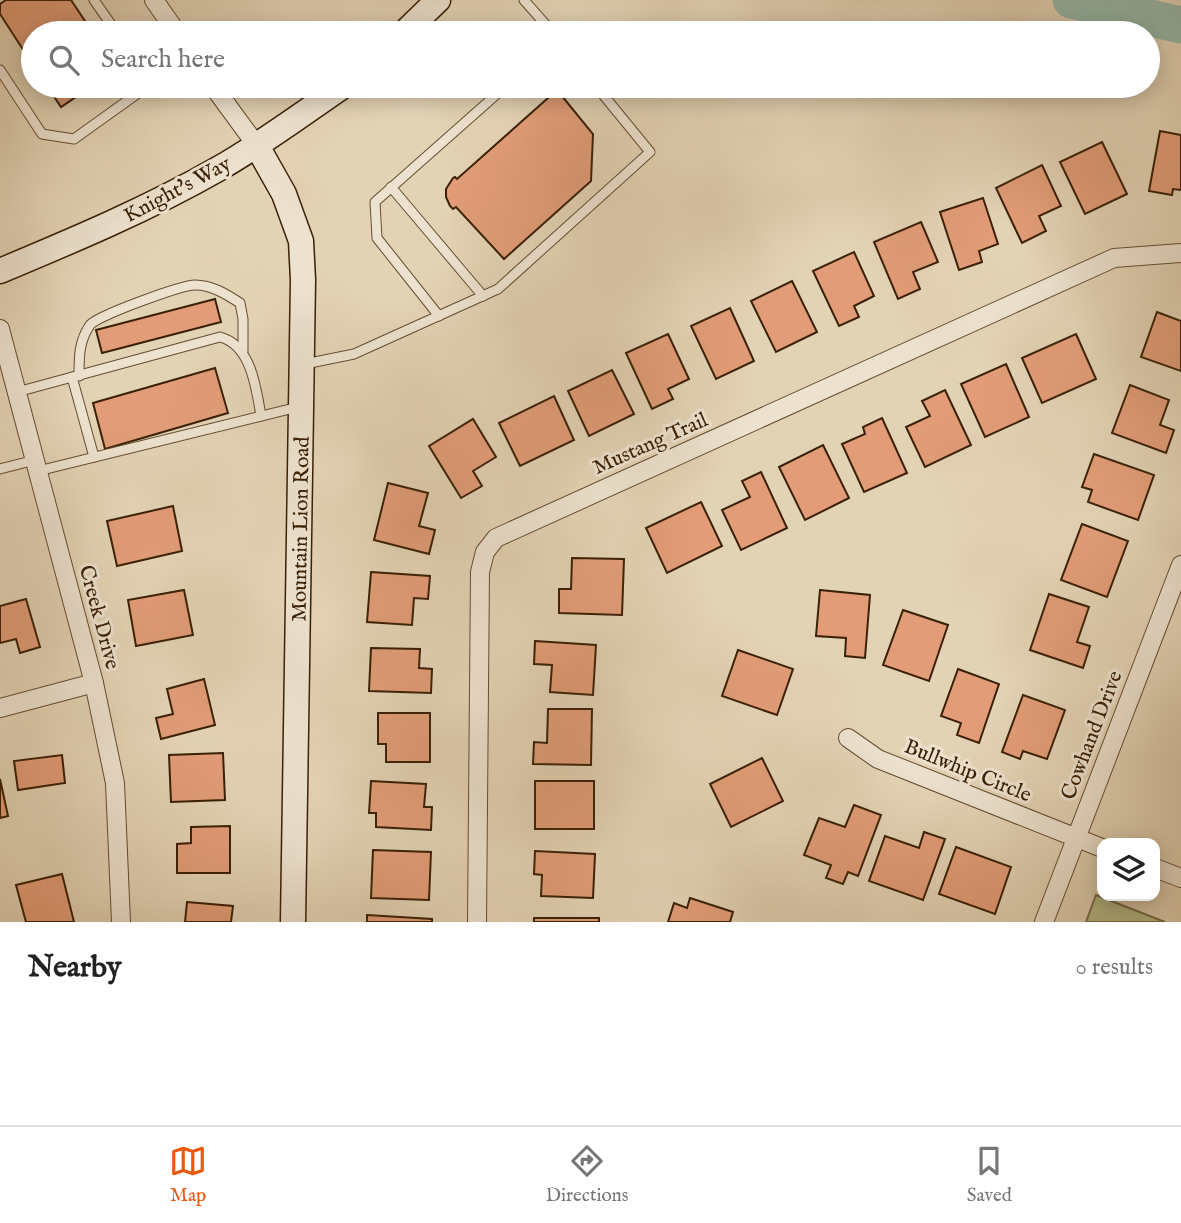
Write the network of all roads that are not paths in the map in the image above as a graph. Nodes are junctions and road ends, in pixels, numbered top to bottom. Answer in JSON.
{"nodes":[{"id":1,"x":94,"y":0,"type":"edge"},
{"id":2,"x":154,"y":0,"type":"edge"},
{"id":3,"x":438,"y":0,"type":"edge"},
{"id":4,"x":524,"y":0,"type":"edge"},
{"id":5,"x":109,"y":21,"type":"edge"},
{"id":6,"x":166,"y":21,"type":"edge"},
{"id":7,"x":416,"y":21,"type":"edge"},
{"id":8,"x":542,"y":21,"type":"edge"},
{"id":9,"x":0,"y":70,"type":"edge"},
{"id":10,"x":131,"y":98,"type":"edge"},
{"id":11,"x":222,"y":98,"type":"edge"},
{"id":12,"x":326,"y":98,"type":"edge"},
{"id":13,"x":492,"y":98,"type":"edge"},
{"id":14,"x":606,"y":98,"type":"edge"},
{"id":15,"x":257,"y":146,"type":"junction"},
{"id":16,"x":391,"y":187,"type":"junction"},
{"id":17,"x":1181,"y":253,"type":"edge"},
{"id":18,"x":0,"y":271,"type":"edge"},
{"id":19,"x":483,"y":296,"type":"junction"},
{"id":20,"x":439,"y":316,"type":"junction"},
{"id":21,"x":0,"y":329,"type":"edge"},
{"id":22,"x":243,"y":351,"type":"junction"},
{"id":23,"x":303,"y":365,"type":"junction"},
{"id":24,"x":76,"y":377,"type":"junction"},
{"id":25,"x":17,"y":392,"type":"junction"},
{"id":26,"x":302,"y":406,"type":"junction"},
{"id":27,"x":261,"y":416,"type":"junction"},
{"id":28,"x":94,"y":457,"type":"junction"},
{"id":29,"x":36,"y":465,"type":"junction"},
{"id":30,"x":0,"y":469,"type":"edge"},
{"id":31,"x":1181,"y":565,"type":"edge"},
{"id":32,"x":94,"y":683,"type":"junction"},
{"id":33,"x":0,"y":708,"type":"edge"},
{"id":34,"x":848,"y":738,"type":"dead end"},
{"id":35,"x":1076,"y":837,"type":"junction"},
{"id":36,"x":1097,"y":846,"type":"edge"},
{"id":37,"x":1160,"y":870,"type":"edge"},
{"id":38,"x":1181,"y":878,"type":"edge"},
{"id":39,"x":121,"y":922,"type":"edge"},
{"id":40,"x":293,"y":922,"type":"edge"},
{"id":41,"x":477,"y":922,"type":"edge"},
{"id":42,"x":1044,"y":922,"type":"edge"}],
"edges":[{"from":1,"to":5,"type":"lane"},
{"from":2,"to":6,"type":"street"},
{"from":3,"to":7,"type":"street"},
{"from":4,"to":8,"type":"lane"},
{"from":9,"to":10,"type":"lane"},
{"from":11,"to":15,"type":"street"},
{"from":12,"to":15,"type":"street","name":"Knight's Way"},
{"from":13,"to":16,"type":"lane"},
{"from":14,"to":19,"type":"lane"},
{"from":15,"to":18,"type":"street","name":"Knight's Way"},
{"from":15,"to":23,"type":"street","name":"Mountain Lion Road"},
{"from":16,"to":19,"type":"lane"},
{"from":16,"to":20,"type":"lane"},
{"from":17,"to":41,"type":"street","name":"Mustang Trail"},
{"from":19,"to":20,"type":"lane"},
{"from":20,"to":23,"type":"lane"},
{"from":21,"to":25,"type":"street","name":"Creek Drive"},
{"from":22,"to":24,"type":"lane"},
{"from":22,"to":24,"type":"lane"},
{"from":22,"to":27,"type":"lane"},
{"from":23,"to":26,"type":"street","name":"Mountain Lion Road"},
{"from":24,"to":25,"type":"lane"},
{"from":24,"to":28,"type":"lane"},
{"from":25,"to":29,"type":"street","name":"Creek Drive"},
{"from":26,"to":27,"type":"lane"},
{"from":26,"to":40,"type":"street","name":"Mountain Lion Road"},
{"from":27,"to":28,"type":"lane"},
{"from":28,"to":29,"type":"lane"},
{"from":29,"to":30,"type":"lane"},
{"from":29,"to":32,"type":"street","name":"Creek Drive"},
{"from":31,"to":35,"type":"street","name":"Cowhand Drive"},
{"from":32,"to":33,"type":"street"},
{"from":32,"to":39,"type":"street","name":"Creek Drive"},
{"from":34,"to":35,"type":"street","name":"Bullwhip Circle"},
{"from":35,"to":36,"type":"street","name":"Bullwhip Circle"},
{"from":35,"to":42,"type":"street","name":"Cowhand Drive"},
{"from":37,"to":38,"type":"street"}]}
